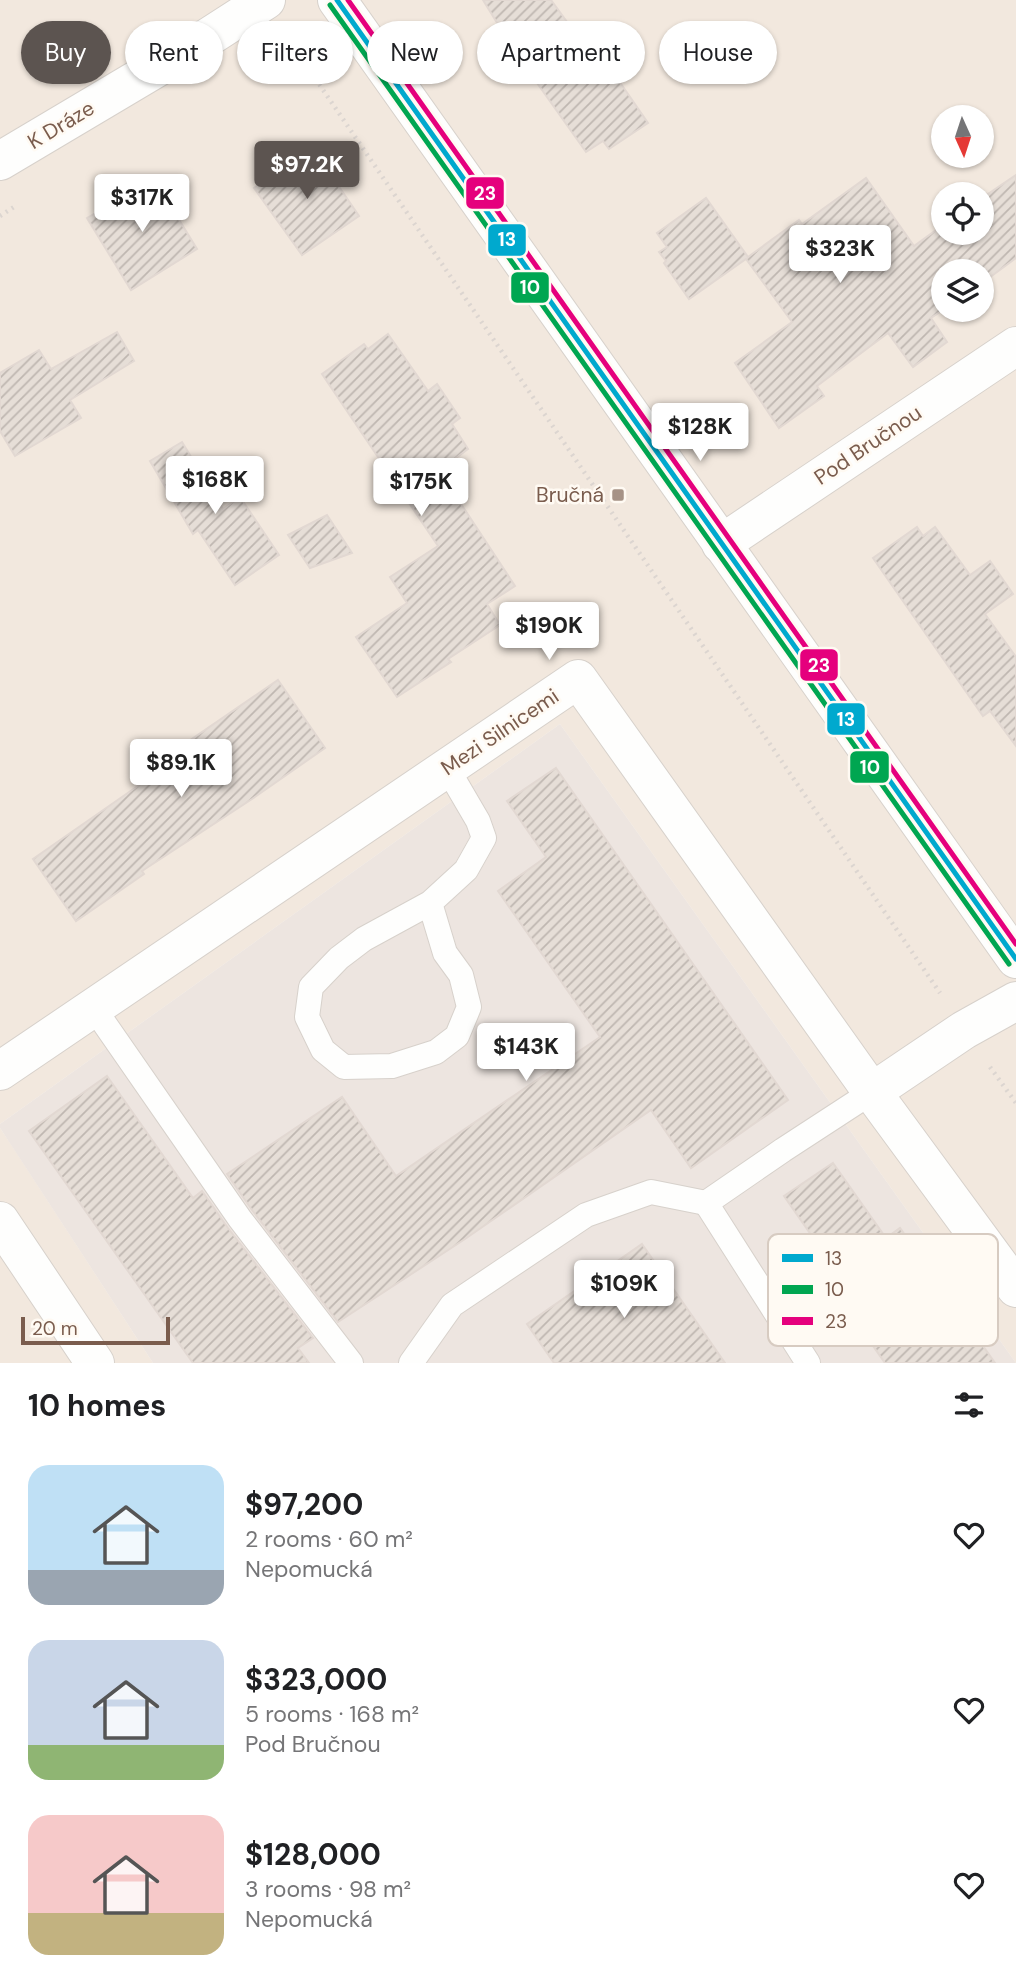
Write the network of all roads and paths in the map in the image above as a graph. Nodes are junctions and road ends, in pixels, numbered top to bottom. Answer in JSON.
{"nodes":[{"id":1,"x":266,"y":0,"type":"edge"},
{"id":2,"x":337,"y":0,"type":"edge"},
{"id":3,"x":319,"y":84,"type":"edge"},
{"id":4,"x":0,"y":161,"type":"edge"},
{"id":5,"x":23,"y":201,"type":"dead end"},
{"id":6,"x":0,"y":216,"type":"edge"},
{"id":7,"x":1016,"y":346,"type":"edge"},
{"id":8,"x":721,"y":544,"type":"junction"},
{"id":9,"x":447,"y":768,"type":"junction"},
{"id":10,"x":430,"y":903,"type":"junction"},
{"id":11,"x":1016,"y":959,"type":"edge"},
{"id":12,"x":1016,"y":1001,"type":"edge"},
{"id":13,"x":93,"y":1007,"type":"junction"},
{"id":14,"x":964,"y":1030,"type":"junction"},
{"id":15,"x":0,"y":1071,"type":"edge"},
{"id":16,"x":872,"y":1092,"type":"junction"},
{"id":17,"x":706,"y":1203,"type":"junction"},
{"id":18,"x":0,"y":1221,"type":"edge"},
{"id":19,"x":976,"y":1234,"type":"edge"},
{"id":20,"x":998,"y":1264,"type":"edge"},
{"id":21,"x":1016,"y":1288,"type":"edge"},
{"id":22,"x":768,"y":1300,"type":"edge"},
{"id":23,"x":797,"y":1346,"type":"edge"},
{"id":24,"x":89,"y":1361,"type":"edge"},
{"id":25,"x":351,"y":1363,"type":"edge"},
{"id":26,"x":411,"y":1363,"type":"edge"},
{"id":27,"x":808,"y":1363,"type":"edge"}],
"edges":[{"from":1,"to":4,"type":"street","name":"K Dráze"},
{"from":2,"to":8,"type":"street"},
{"from":3,"to":14,"type":"path"},
{"from":5,"to":6,"type":"path"},
{"from":7,"to":8,"type":"street","name":"Pod Bručnou"},
{"from":8,"to":11,"type":"street"},
{"from":9,"to":10,"type":"lane"},
{"from":9,"to":13,"type":"street","name":"Mezi Silnicemi"},
{"from":9,"to":16,"type":"street","name":"Mezi Silnicemi"},
{"from":10,"to":10,"type":"lane"},
{"from":12,"to":14,"type":"street"},
{"from":13,"to":15,"type":"street","name":"Mezi Silnicemi"},
{"from":13,"to":25,"type":"lane"},
{"from":14,"to":16,"type":"street"},
{"from":16,"to":17,"type":"lane"},
{"from":16,"to":19,"type":"street"},
{"from":17,"to":22,"type":"lane"},
{"from":17,"to":26,"type":"lane"},
{"from":18,"to":24,"type":"street"},
{"from":20,"to":21,"type":"street"},
{"from":23,"to":27,"type":"lane"}]}
